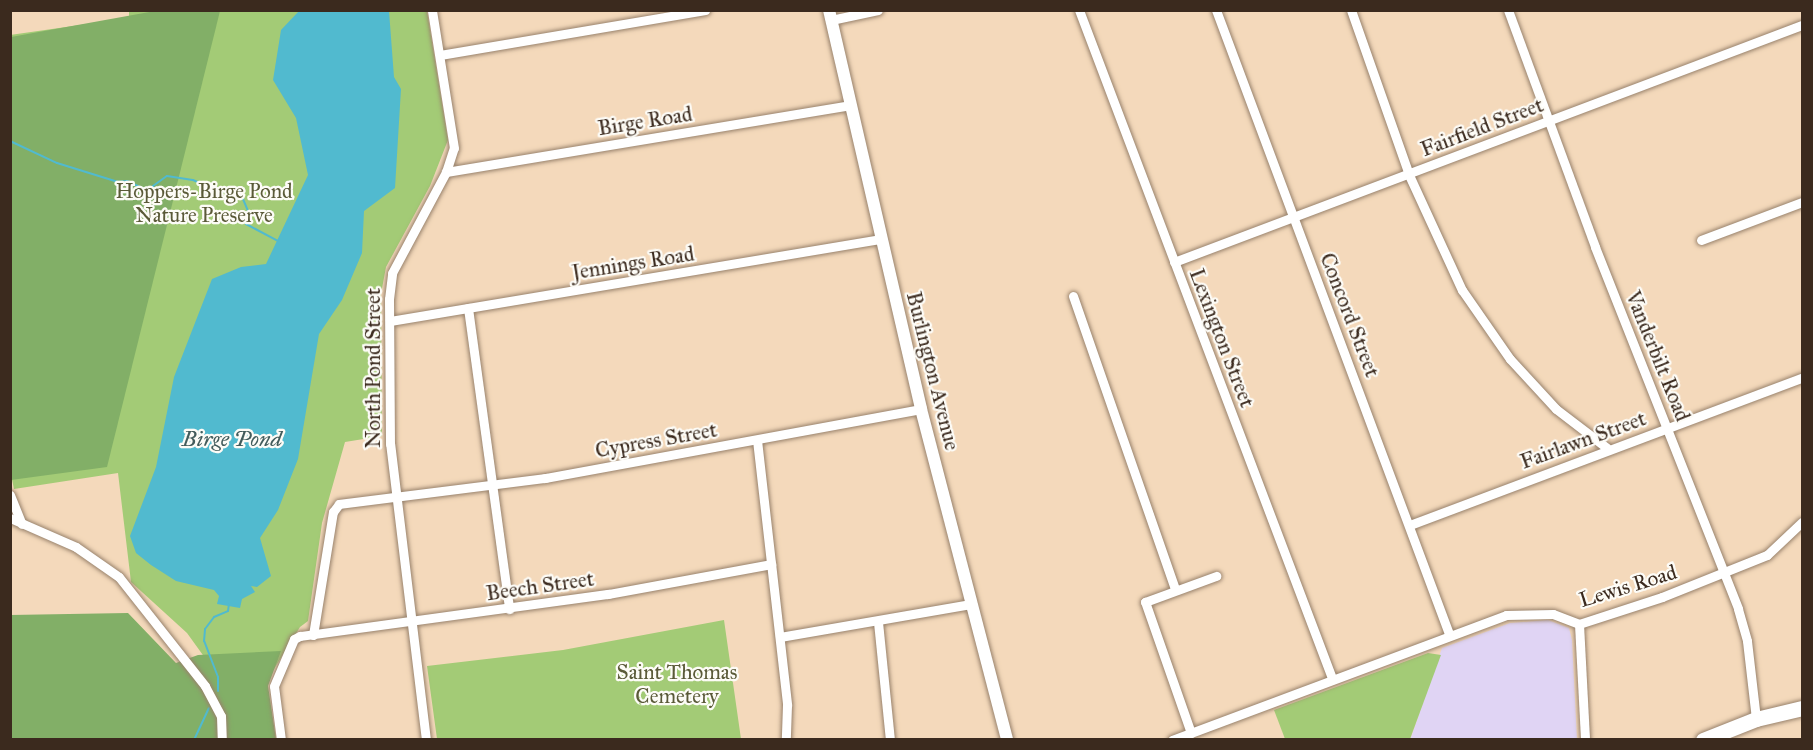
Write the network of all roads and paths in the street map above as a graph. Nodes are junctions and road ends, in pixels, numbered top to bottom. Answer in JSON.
{"nodes":[{"id":1,"x":432,"y":10,"type":"edge"},
{"id":2,"x":705,"y":10,"type":"edge"},
{"id":3,"x":878,"y":10,"type":"edge"},
{"id":4,"x":1078,"y":10,"type":"edge"},
{"id":5,"x":1216,"y":10,"type":"edge"},
{"id":6,"x":1351,"y":10,"type":"edge"},
{"id":7,"x":1508,"y":10,"type":"edge"},
{"id":8,"x":830,"y":15,"type":"edge"},
{"id":9,"x":1803,"y":24,"type":"edge"},
{"id":10,"x":440,"y":55,"type":"junction"},
{"id":11,"x":849,"y":105,"type":"junction"},
{"id":12,"x":1548,"y":121,"type":"junction"},
{"id":13,"x":446,"y":172,"type":"junction"},
{"id":14,"x":1409,"y":175,"type":"junction"},
{"id":15,"x":1803,"y":202,"type":"edge"},
{"id":16,"x":1293,"y":217,"type":"junction"},
{"id":17,"x":881,"y":239,"type":"junction"},
{"id":18,"x":1701,"y":240,"type":"dead end"},
{"id":19,"x":1174,"y":262,"type":"junction"},
{"id":20,"x":1073,"y":296,"type":"dead end"},
{"id":21,"x":468,"y":308,"type":"junction"},
{"id":22,"x":390,"y":321,"type":"junction"},
{"id":23,"x":1802,"y":382,"type":"edge"},
{"id":24,"x":921,"y":409,"type":"junction"},
{"id":25,"x":1669,"y":429,"type":"junction"},
{"id":26,"x":757,"y":440,"type":"junction"},
{"id":27,"x":1607,"y":448,"type":"junction"},
{"id":28,"x":493,"y":485,"type":"junction"},
{"id":29,"x":10,"y":495,"type":"edge"},
{"id":30,"x":396,"y":497,"type":"junction"},
{"id":31,"x":10,"y":518,"type":"edge"},
{"id":32,"x":1803,"y":522,"type":"edge"},
{"id":33,"x":22,"y":524,"type":"junction"},
{"id":34,"x":1410,"y":525,"type":"junction"},
{"id":35,"x":771,"y":564,"type":"junction"},
{"id":36,"x":1723,"y":574,"type":"junction"},
{"id":37,"x":1216,"y":576,"type":"dead end"},
{"id":38,"x":1175,"y":589,"type":"junction"},
{"id":39,"x":972,"y":604,"type":"junction"},
{"id":40,"x":509,"y":609,"type":"junction"},
{"id":41,"x":411,"y":621,"type":"junction"},
{"id":42,"x":878,"y":622,"type":"junction"},
{"id":43,"x":1579,"y":624,"type":"junction"},
{"id":44,"x":1449,"y":633,"type":"junction"},
{"id":45,"x":313,"y":635,"type":"junction"},
{"id":46,"x":780,"y":637,"type":"junction"},
{"id":47,"x":1332,"y":678,"type":"junction"},
{"id":48,"x":1803,"y":708,"type":"edge"},
{"id":49,"x":1756,"y":719,"type":"junction"},
{"id":50,"x":1191,"y":733,"type":"junction"},
{"id":51,"x":424,"y":739,"type":"edge"},
{"id":52,"x":1585,"y":739,"type":"edge"},
{"id":53,"x":222,"y":740,"type":"edge"},
{"id":54,"x":281,"y":740,"type":"edge"},
{"id":55,"x":786,"y":740,"type":"edge"},
{"id":56,"x":890,"y":740,"type":"edge"},
{"id":57,"x":1006,"y":740,"type":"edge"},
{"id":58,"x":1172,"y":740,"type":"edge"},
{"id":59,"x":1703,"y":740,"type":"edge"}],
"edges":[{"from":1,"to":10,"type":"street","name":"North Pond Street"},
{"from":2,"to":10,"type":"street"},
{"from":3,"to":8,"type":"street"},
{"from":4,"to":19,"type":"street","name":"Lexington Street"},
{"from":5,"to":16,"type":"street","name":"Concord Street"},
{"from":6,"to":14,"type":"street"},
{"from":7,"to":12,"type":"street","name":"Vanderbilt Road"},
{"from":8,"to":11,"type":"main road","name":"Burlington Avenue"},
{"from":9,"to":12,"type":"street","name":"Fairfield Street"},
{"from":10,"to":13,"type":"street","name":"North Pond Street"},
{"from":11,"to":13,"type":"street","name":"Birge Road"},
{"from":11,"to":17,"type":"main road","name":"Burlington Avenue"},
{"from":12,"to":14,"type":"street","name":"Fairfield Street"},
{"from":12,"to":25,"type":"street","name":"Vanderbilt Road"},
{"from":13,"to":22,"type":"street","name":"North Pond Street"},
{"from":14,"to":16,"type":"street","name":"Fairfield Street"},
{"from":14,"to":27,"type":"street"},
{"from":15,"to":18,"type":"street"},
{"from":16,"to":19,"type":"street","name":"Fairfield Street"},
{"from":16,"to":34,"type":"street","name":"Concord Street"},
{"from":17,"to":21,"type":"street","name":"Jennings Road"},
{"from":17,"to":24,"type":"main road","name":"Burlington Avenue"},
{"from":19,"to":47,"type":"street","name":"Lexington Street"},
{"from":20,"to":38,"type":"street"},
{"from":21,"to":22,"type":"street","name":"Jennings Road"},
{"from":21,"to":28,"type":"street"},
{"from":22,"to":30,"type":"street","name":"North Pond Street"},
{"from":23,"to":25,"type":"street","name":"Fairlawn Street"},
{"from":24,"to":26,"type":"street","name":"Cypress Street"},
{"from":24,"to":39,"type":"main road","name":"Burlington Avenue"},
{"from":25,"to":27,"type":"street","name":"Fairlawn Street"},
{"from":25,"to":36,"type":"street","name":"Vanderbilt Road"},
{"from":26,"to":28,"type":"street","name":"Cypress Street"},
{"from":26,"to":35,"type":"street"},
{"from":27,"to":34,"type":"street","name":"Fairlawn Street"},
{"from":28,"to":30,"type":"street","name":"Cypress Street"},
{"from":28,"to":40,"type":"street"},
{"from":29,"to":33,"type":"street"},
{"from":30,"to":41,"type":"street","name":"North Pond Street"},
{"from":30,"to":45,"type":"street","name":"Cypress Street"},
{"from":31,"to":33,"type":"street"},
{"from":32,"to":36,"type":"street","name":"Lewis Road"},
{"from":33,"to":53,"type":"street"},
{"from":34,"to":44,"type":"street","name":"Concord Street"},
{"from":35,"to":40,"type":"street","name":"Beech Street"},
{"from":35,"to":46,"type":"street"},
{"from":36,"to":43,"type":"street","name":"Lewis Road"},
{"from":36,"to":49,"type":"street","name":"Vanderbilt Road"},
{"from":37,"to":38,"type":"street"},
{"from":38,"to":50,"type":"street"},
{"from":39,"to":42,"type":"street"},
{"from":39,"to":57,"type":"main road","name":"Burlington Avenue"},
{"from":40,"to":41,"type":"street","name":"Beech Street"},
{"from":41,"to":45,"type":"street","name":"Beech Street"},
{"from":41,"to":51,"type":"street","name":"North Pond Street"},
{"from":42,"to":46,"type":"street"},
{"from":42,"to":56,"type":"street"},
{"from":43,"to":44,"type":"street","name":"Lewis Road"},
{"from":43,"to":52,"type":"street"},
{"from":44,"to":47,"type":"street","name":"Lewis Road"},
{"from":45,"to":54,"type":"street"},
{"from":46,"to":55,"type":"street"},
{"from":47,"to":50,"type":"street","name":"Lewis Road"},
{"from":48,"to":49,"type":"highway"},
{"from":49,"to":59,"type":"highway"},
{"from":50,"to":58,"type":"street","name":"Lewis Road"}]}
